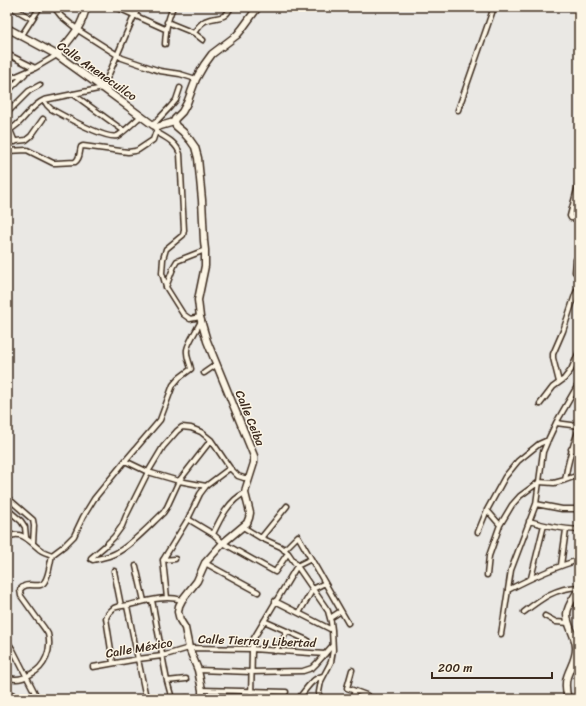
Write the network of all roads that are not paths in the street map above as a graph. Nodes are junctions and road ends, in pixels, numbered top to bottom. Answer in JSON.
{"nodes":[{"id":1,"x":11,"y":7,"type":"edge"},
{"id":2,"x":40,"y":7,"type":"edge"},
{"id":3,"x":54,"y":7,"type":"edge"},
{"id":4,"x":86,"y":7,"type":"edge"},
{"id":5,"x":116,"y":7,"type":"edge"},
{"id":6,"x":139,"y":7,"type":"edge"},
{"id":7,"x":173,"y":7,"type":"edge"},
{"id":8,"x":231,"y":7,"type":"edge"},
{"id":9,"x":258,"y":7,"type":"edge"},
{"id":10,"x":494,"y":7,"type":"edge"},
{"id":11,"x":134,"y":16,"type":"junction"},
{"id":12,"x":32,"y":19,"type":"junction"},
{"id":13,"x":167,"y":22,"type":"junction"},
{"id":14,"x":7,"y":28,"type":"edge"},
{"id":15,"x":166,"y":29,"type":"junction"},
{"id":16,"x":78,"y":30,"type":"junction"},
{"id":17,"x":194,"y":33,"type":"junction"},
{"id":18,"x":22,"y":35,"type":"junction"},
{"id":19,"x":203,"y":40,"type":"dead end"},
{"id":20,"x":165,"y":44,"type":"dead end"},
{"id":21,"x":7,"y":54,"type":"edge"},
{"id":22,"x":57,"y":55,"type":"junction"},
{"id":23,"x":118,"y":55,"type":"junction"},
{"id":24,"x":35,"y":68,"type":"junction"},
{"id":25,"x":26,"y":72,"type":"junction"},
{"id":26,"x":196,"y":79,"type":"junction"},
{"id":27,"x":7,"y":80,"type":"edge"},
{"id":28,"x":40,"y":85,"type":"dead end"},
{"id":29,"x":103,"y":88,"type":"junction"},
{"id":30,"x":180,"y":88,"type":"dead end"},
{"id":31,"x":7,"y":92,"type":"edge"},
{"id":32,"x":73,"y":94,"type":"junction"},
{"id":33,"x":44,"y":100,"type":"junction"},
{"id":34,"x":458,"y":110,"type":"dead end"},
{"id":35,"x":7,"y":112,"type":"edge"},
{"id":36,"x":141,"y":116,"type":"junction"},
{"id":37,"x":43,"y":119,"type":"dead end"},
{"id":38,"x":174,"y":122,"type":"junction"},
{"id":39,"x":155,"y":128,"type":"junction"},
{"id":40,"x":8,"y":130,"type":"edge"},
{"id":41,"x":124,"y":131,"type":"junction"},
{"id":42,"x":7,"y":142,"type":"edge"},
{"id":43,"x":15,"y":142,"type":"junction"},
{"id":44,"x":7,"y":151,"type":"edge"},
{"id":45,"x":579,"y":182,"type":"edge"},
{"id":46,"x":577,"y":195,"type":"edge"},
{"id":47,"x":579,"y":219,"type":"edge"},
{"id":48,"x":205,"y":250,"type":"junction"},
{"id":49,"x":576,"y":260,"type":"dead end"},
{"id":50,"x":579,"y":275,"type":"edge"},
{"id":51,"x":579,"y":286,"type":"edge"},
{"id":52,"x":166,"y":287,"type":"junction"},
{"id":53,"x":201,"y":319,"type":"junction"},
{"id":54,"x":579,"y":352,"type":"edge"},
{"id":55,"x":217,"y":364,"type":"junction"},
{"id":56,"x":204,"y":373,"type":"dead end"},
{"id":57,"x":559,"y":382,"type":"junction"},
{"id":58,"x":579,"y":383,"type":"edge"},
{"id":59,"x":540,"y":404,"type":"dead end"},
{"id":60,"x":556,"y":423,"type":"junction"},
{"id":61,"x":579,"y":428,"type":"edge"},
{"id":62,"x":211,"y":440,"type":"junction"},
{"id":63,"x":548,"y":440,"type":"junction"},
{"id":64,"x":571,"y":449,"type":"junction"},
{"id":65,"x":579,"y":451,"type":"edge"},
{"id":66,"x":124,"y":461,"type":"junction"},
{"id":67,"x":230,"y":468,"type":"junction"},
{"id":68,"x":148,"y":472,"type":"junction"},
{"id":69,"x":579,"y":475,"type":"edge"},
{"id":70,"x":249,"y":478,"type":"junction"},
{"id":71,"x":565,"y":480,"type":"junction"},
{"id":72,"x":178,"y":482,"type":"junction"},
{"id":73,"x":539,"y":482,"type":"junction"},
{"id":74,"x":206,"y":486,"type":"junction"},
{"id":75,"x":245,"y":493,"type":"junction"},
{"id":76,"x":7,"y":499,"type":"edge"},
{"id":77,"x":536,"y":504,"type":"junction"},
{"id":78,"x":287,"y":506,"type":"dead end"},
{"id":79,"x":579,"y":508,"type":"edge"},
{"id":80,"x":7,"y":509,"type":"edge"},
{"id":81,"x":487,"y":510,"type":"junction"},
{"id":82,"x":188,"y":519,"type":"junction"},
{"id":83,"x":529,"y":521,"type":"junction"},
{"id":84,"x":500,"y":525,"type":"junction"},
{"id":85,"x":544,"y":525,"type":"junction"},
{"id":86,"x":34,"y":526,"type":"junction"},
{"id":87,"x":25,"y":527,"type":"junction"},
{"id":88,"x":243,"y":527,"type":"junction"},
{"id":89,"x":566,"y":530,"type":"junction"},
{"id":90,"x":579,"y":530,"type":"edge"},
{"id":91,"x":478,"y":532,"type":"dead end"},
{"id":92,"x":213,"y":534,"type":"junction"},
{"id":93,"x":26,"y":537,"type":"junction"},
{"id":94,"x":7,"y":538,"type":"edge"},
{"id":95,"x":261,"y":538,"type":"junction"},
{"id":96,"x":33,"y":543,"type":"junction"},
{"id":97,"x":223,"y":543,"type":"junction"},
{"id":98,"x":284,"y":550,"type":"junction"},
{"id":99,"x":288,"y":553,"type":"junction"},
{"id":100,"x":52,"y":555,"type":"junction"},
{"id":101,"x":175,"y":559,"type":"dead end"},
{"id":102,"x":311,"y":559,"type":"junction"},
{"id":103,"x":163,"y":560,"type":"junction"},
{"id":104,"x":579,"y":560,"type":"edge"},
{"id":105,"x":205,"y":563,"type":"junction"},
{"id":106,"x":561,"y":565,"type":"junction"},
{"id":107,"x":136,"y":566,"type":"dead end"},
{"id":108,"x":297,"y":566,"type":"junction"},
{"id":109,"x":114,"y":571,"type":"dead end"},
{"id":110,"x":487,"y":575,"type":"dead end"},
{"id":111,"x":531,"y":578,"type":"junction"},
{"id":112,"x":325,"y":583,"type":"junction"},
{"id":113,"x":579,"y":588,"type":"edge"},
{"id":114,"x":314,"y":589,"type":"junction"},
{"id":115,"x":508,"y":590,"type":"junction"},
{"id":116,"x":258,"y":592,"type":"dead end"},
{"id":117,"x":577,"y":596,"type":"edge"},
{"id":118,"x":167,"y":598,"type":"junction"},
{"id":119,"x":152,"y":600,"type":"junction"},
{"id":120,"x":182,"y":600,"type":"junction"},
{"id":121,"x":144,"y":601,"type":"junction"},
{"id":122,"x":276,"y":601,"type":"junction"},
{"id":123,"x":121,"y":606,"type":"junction"},
{"id":124,"x":127,"y":606,"type":"junction"},
{"id":125,"x":341,"y":611,"type":"junction"},
{"id":126,"x":524,"y":612,"type":"dead end"},
{"id":127,"x":299,"y":613,"type":"junction"},
{"id":128,"x":545,"y":616,"type":"dead end"},
{"id":129,"x":330,"y":618,"type":"junction"},
{"id":130,"x":264,"y":622,"type":"junction"},
{"id":131,"x":348,"y":623,"type":"dead end"},
{"id":132,"x":569,"y":623,"type":"junction"},
{"id":133,"x":332,"y":630,"type":"junction"},
{"id":134,"x":287,"y":632,"type":"junction"},
{"id":135,"x":501,"y":634,"type":"dead end"},
{"id":136,"x":307,"y":640,"type":"dead end"},
{"id":137,"x":7,"y":642,"type":"edge"},
{"id":138,"x":332,"y":646,"type":"junction"},
{"id":139,"x":189,"y":648,"type":"junction"},
{"id":140,"x":252,"y":649,"type":"junction"},
{"id":141,"x":275,"y":650,"type":"junction"},
{"id":142,"x":325,"y":654,"type":"junction"},
{"id":143,"x":162,"y":656,"type":"junction"},
{"id":144,"x":138,"y":659,"type":"junction"},
{"id":145,"x":113,"y":663,"type":"junction"},
{"id":146,"x":93,"y":667,"type":"dead end"},
{"id":147,"x":198,"y":670,"type":"junction"},
{"id":148,"x":352,"y":670,"type":"dead end"},
{"id":149,"x":251,"y":672,"type":"junction"},
{"id":150,"x":27,"y":676,"type":"junction"},
{"id":151,"x":323,"y":676,"type":"junction"},
{"id":152,"x":7,"y":677,"type":"edge"},
{"id":153,"x":186,"y":679,"type":"dead end"},
{"id":154,"x":167,"y":681,"type":"junction"},
{"id":155,"x":202,"y":690,"type":"junction"},
{"id":156,"x":251,"y":690,"type":"junction"},
{"id":157,"x":7,"y":691,"type":"edge"},
{"id":158,"x":355,"y":691,"type":"junction"},
{"id":159,"x":286,"y":692,"type":"dead end"},
{"id":160,"x":145,"y":693,"type":"dead end"},
{"id":161,"x":187,"y":698,"type":"dead end"},
{"id":162,"x":15,"y":699,"type":"edge"},
{"id":163,"x":37,"y":699,"type":"edge"},
{"id":164,"x":172,"y":699,"type":"edge"},
{"id":165,"x":180,"y":699,"type":"edge"},
{"id":166,"x":202,"y":699,"type":"edge"},
{"id":167,"x":251,"y":699,"type":"edge"},
{"id":168,"x":298,"y":699,"type":"edge"},
{"id":169,"x":319,"y":699,"type":"edge"},
{"id":170,"x":352,"y":699,"type":"edge"},
{"id":171,"x":373,"y":699,"type":"edge"},
{"id":172,"x":568,"y":699,"type":"edge"}],
"edges":[{"from":1,"to":12,"type":"street"},
{"from":2,"to":12,"type":"street"},
{"from":3,"to":16,"type":"street"},
{"from":4,"to":16,"type":"street"},
{"from":5,"to":11,"type":"street"},
{"from":6,"to":11,"type":"street"},
{"from":7,"to":13,"type":"street"},
{"from":8,"to":17,"type":"street"},
{"from":9,"to":26,"type":"street"},
{"from":10,"to":34,"type":"street"},
{"from":11,"to":15,"type":"street"},
{"from":11,"to":23,"type":"street"},
{"from":12,"to":18,"type":"street"},
{"from":13,"to":15,"type":"street"},
{"from":13,"to":17,"type":"street"},
{"from":14,"to":18,"type":"street","name":"Calle Anenecuilco"},
{"from":15,"to":20,"type":"street"},
{"from":16,"to":22,"type":"street"},
{"from":16,"to":23,"type":"street"},
{"from":17,"to":19,"type":"street"},
{"from":18,"to":22,"type":"street","name":"Calle Anenecuilco"},
{"from":21,"to":24,"type":"street"},
{"from":22,"to":24,"type":"street"},
{"from":22,"to":29,"type":"street","name":"Calle Anenecuilco"},
{"from":23,"to":26,"type":"street"},
{"from":23,"to":29,"type":"street"},
{"from":24,"to":25,"type":"street"},
{"from":25,"to":27,"type":"street"},
{"from":25,"to":31,"type":"street"},
{"from":26,"to":38,"type":"street"},
{"from":28,"to":35,"type":"street"},
{"from":29,"to":32,"type":"street"},
{"from":29,"to":36,"type":"street","name":"Calle Anenecuilco"},
{"from":30,"to":39,"type":"street"},
{"from":32,"to":33,"type":"street"},
{"from":32,"to":41,"type":"street"},
{"from":33,"to":40,"type":"street"},
{"from":33,"to":41,"type":"street"},
{"from":36,"to":39,"type":"street","name":"Calle Anenecuilco"},
{"from":36,"to":41,"type":"street"},
{"from":37,"to":43,"type":"street"},
{"from":38,"to":39,"type":"street"},
{"from":38,"to":48,"type":"street","name":"Calle Ceiba"},
{"from":39,"to":44,"type":"street"},
{"from":39,"to":52,"type":"street"},
{"from":40,"to":43,"type":"street"},
{"from":42,"to":43,"type":"street"},
{"from":45,"to":46,"type":"street"},
{"from":46,"to":47,"type":"street"},
{"from":48,"to":52,"type":"street"},
{"from":48,"to":53,"type":"street","name":"Calle Ceiba"},
{"from":49,"to":50,"type":"street"},
{"from":51,"to":57,"type":"street"},
{"from":52,"to":53,"type":"street"},
{"from":53,"to":55,"type":"street","name":"Calle Ceiba"},
{"from":53,"to":66,"type":"street"},
{"from":54,"to":57,"type":"street"},
{"from":55,"to":56,"type":"street"},
{"from":55,"to":70,"type":"street","name":"Calle Ceiba"},
{"from":57,"to":59,"type":"street"},
{"from":58,"to":60,"type":"street"},
{"from":60,"to":61,"type":"street"},
{"from":60,"to":63,"type":"street"},
{"from":61,"to":64,"type":"street"},
{"from":62,"to":67,"type":"street"},
{"from":62,"to":68,"type":"street"},
{"from":62,"to":72,"type":"street"},
{"from":63,"to":73,"type":"street"},
{"from":63,"to":81,"type":"street"},
{"from":64,"to":65,"type":"street"},
{"from":64,"to":71,"type":"street"},
{"from":66,"to":68,"type":"street"},
{"from":66,"to":100,"type":"street"},
{"from":67,"to":70,"type":"street"},
{"from":67,"to":74,"type":"street"},
{"from":68,"to":72,"type":"street"},
{"from":68,"to":72,"type":"street"},
{"from":69,"to":71,"type":"street"},
{"from":70,"to":75,"type":"street","name":"Calle Ceiba"},
{"from":71,"to":73,"type":"street"},
{"from":72,"to":74,"type":"street"},
{"from":73,"to":77,"type":"street"},
{"from":73,"to":84,"type":"street"},
{"from":74,"to":82,"type":"street"},
{"from":75,"to":88,"type":"street","name":"Calle Ceiba"},
{"from":75,"to":92,"type":"street"},
{"from":76,"to":86,"type":"street"},
{"from":77,"to":79,"type":"street"},
{"from":77,"to":83,"type":"street"},
{"from":78,"to":95,"type":"street"},
{"from":80,"to":87,"type":"street"},
{"from":81,"to":84,"type":"street"},
{"from":81,"to":91,"type":"street"},
{"from":82,"to":92,"type":"street"},
{"from":82,"to":103,"type":"street"},
{"from":83,"to":85,"type":"street"},
{"from":83,"to":115,"type":"street"},
{"from":84,"to":110,"type":"street"},
{"from":85,"to":89,"type":"street"},
{"from":85,"to":111,"type":"street"},
{"from":86,"to":87,"type":"street"},
{"from":86,"to":96,"type":"street"},
{"from":87,"to":93,"type":"street"},
{"from":88,"to":95,"type":"street"},
{"from":88,"to":97,"type":"street"},
{"from":89,"to":90,"type":"street"},
{"from":89,"to":106,"type":"street"},
{"from":92,"to":97,"type":"street"},
{"from":93,"to":94,"type":"street"},
{"from":93,"to":96,"type":"street"},
{"from":95,"to":98,"type":"street"},
{"from":96,"to":100,"type":"street"},
{"from":97,"to":99,"type":"street"},
{"from":97,"to":105,"type":"street"},
{"from":98,"to":99,"type":"street"},
{"from":98,"to":102,"type":"street"},
{"from":99,"to":108,"type":"street"},
{"from":100,"to":150,"type":"street"},
{"from":101,"to":103,"type":"street"},
{"from":102,"to":108,"type":"street"},
{"from":102,"to":112,"type":"street"},
{"from":103,"to":118,"type":"street"},
{"from":104,"to":106,"type":"street"},
{"from":105,"to":116,"type":"street"},
{"from":105,"to":120,"type":"street"},
{"from":106,"to":111,"type":"street"},
{"from":107,"to":121,"type":"street"},
{"from":108,"to":114,"type":"street"},
{"from":108,"to":122,"type":"street"},
{"from":109,"to":123,"type":"street"},
{"from":111,"to":115,"type":"street"},
{"from":112,"to":114,"type":"street"},
{"from":112,"to":125,"type":"street"},
{"from":113,"to":117,"type":"street"},
{"from":113,"to":126,"type":"street"},
{"from":114,"to":127,"type":"street"},
{"from":114,"to":129,"type":"street"},
{"from":115,"to":135,"type":"street"},
{"from":117,"to":132,"type":"street"},
{"from":118,"to":119,"type":"street"},
{"from":118,"to":120,"type":"street"},
{"from":119,"to":121,"type":"street"},
{"from":119,"to":143,"type":"street"},
{"from":120,"to":139,"type":"street"},
{"from":121,"to":124,"type":"street"},
{"from":122,"to":127,"type":"street"},
{"from":122,"to":130,"type":"street"},
{"from":123,"to":124,"type":"street"},
{"from":123,"to":145,"type":"street"},
{"from":124,"to":144,"type":"street"},
{"from":125,"to":129,"type":"street"},
{"from":125,"to":131,"type":"street"},
{"from":127,"to":133,"type":"street"},
{"from":128,"to":132,"type":"street"},
{"from":129,"to":133,"type":"street"},
{"from":130,"to":134,"type":"street"},
{"from":130,"to":140,"type":"street"},
{"from":132,"to":172,"type":"street"},
{"from":133,"to":138,"type":"street"},
{"from":134,"to":136,"type":"street"},
{"from":134,"to":141,"type":"street"},
{"from":137,"to":150,"type":"street"},
{"from":138,"to":142,"type":"street"},
{"from":138,"to":151,"type":"street"},
{"from":139,"to":140,"type":"street","name":"Calle Tierra y Libertad"},
{"from":139,"to":143,"type":"street","name":"Calle México"},
{"from":139,"to":147,"type":"street"},
{"from":140,"to":141,"type":"street","name":"Calle Tierra y Libertad"},
{"from":140,"to":149,"type":"street"},
{"from":141,"to":142,"type":"street","name":"Calle Tierra y Libertad"},
{"from":142,"to":149,"type":"street"},
{"from":143,"to":144,"type":"street","name":"Calle México"},
{"from":143,"to":154,"type":"street"},
{"from":144,"to":145,"type":"street","name":"Calle México"},
{"from":144,"to":160,"type":"street"},
{"from":145,"to":146,"type":"street","name":"Calle México"},
{"from":147,"to":149,"type":"street"},
{"from":147,"to":155,"type":"street"},
{"from":148,"to":158,"type":"street"},
{"from":149,"to":156,"type":"street"},
{"from":150,"to":152,"type":"street"},
{"from":150,"to":163,"type":"street"},
{"from":151,"to":168,"type":"street"},
{"from":151,"to":169,"type":"street"},
{"from":153,"to":154,"type":"street"},
{"from":154,"to":164,"type":"street"},
{"from":155,"to":156,"type":"street"},
{"from":155,"to":166,"type":"street"},
{"from":156,"to":159,"type":"street"},
{"from":156,"to":167,"type":"street"},
{"from":157,"to":162,"type":"street"},
{"from":158,"to":170,"type":"street"},
{"from":158,"to":171,"type":"street"},
{"from":161,"to":165,"type":"street"}]}
